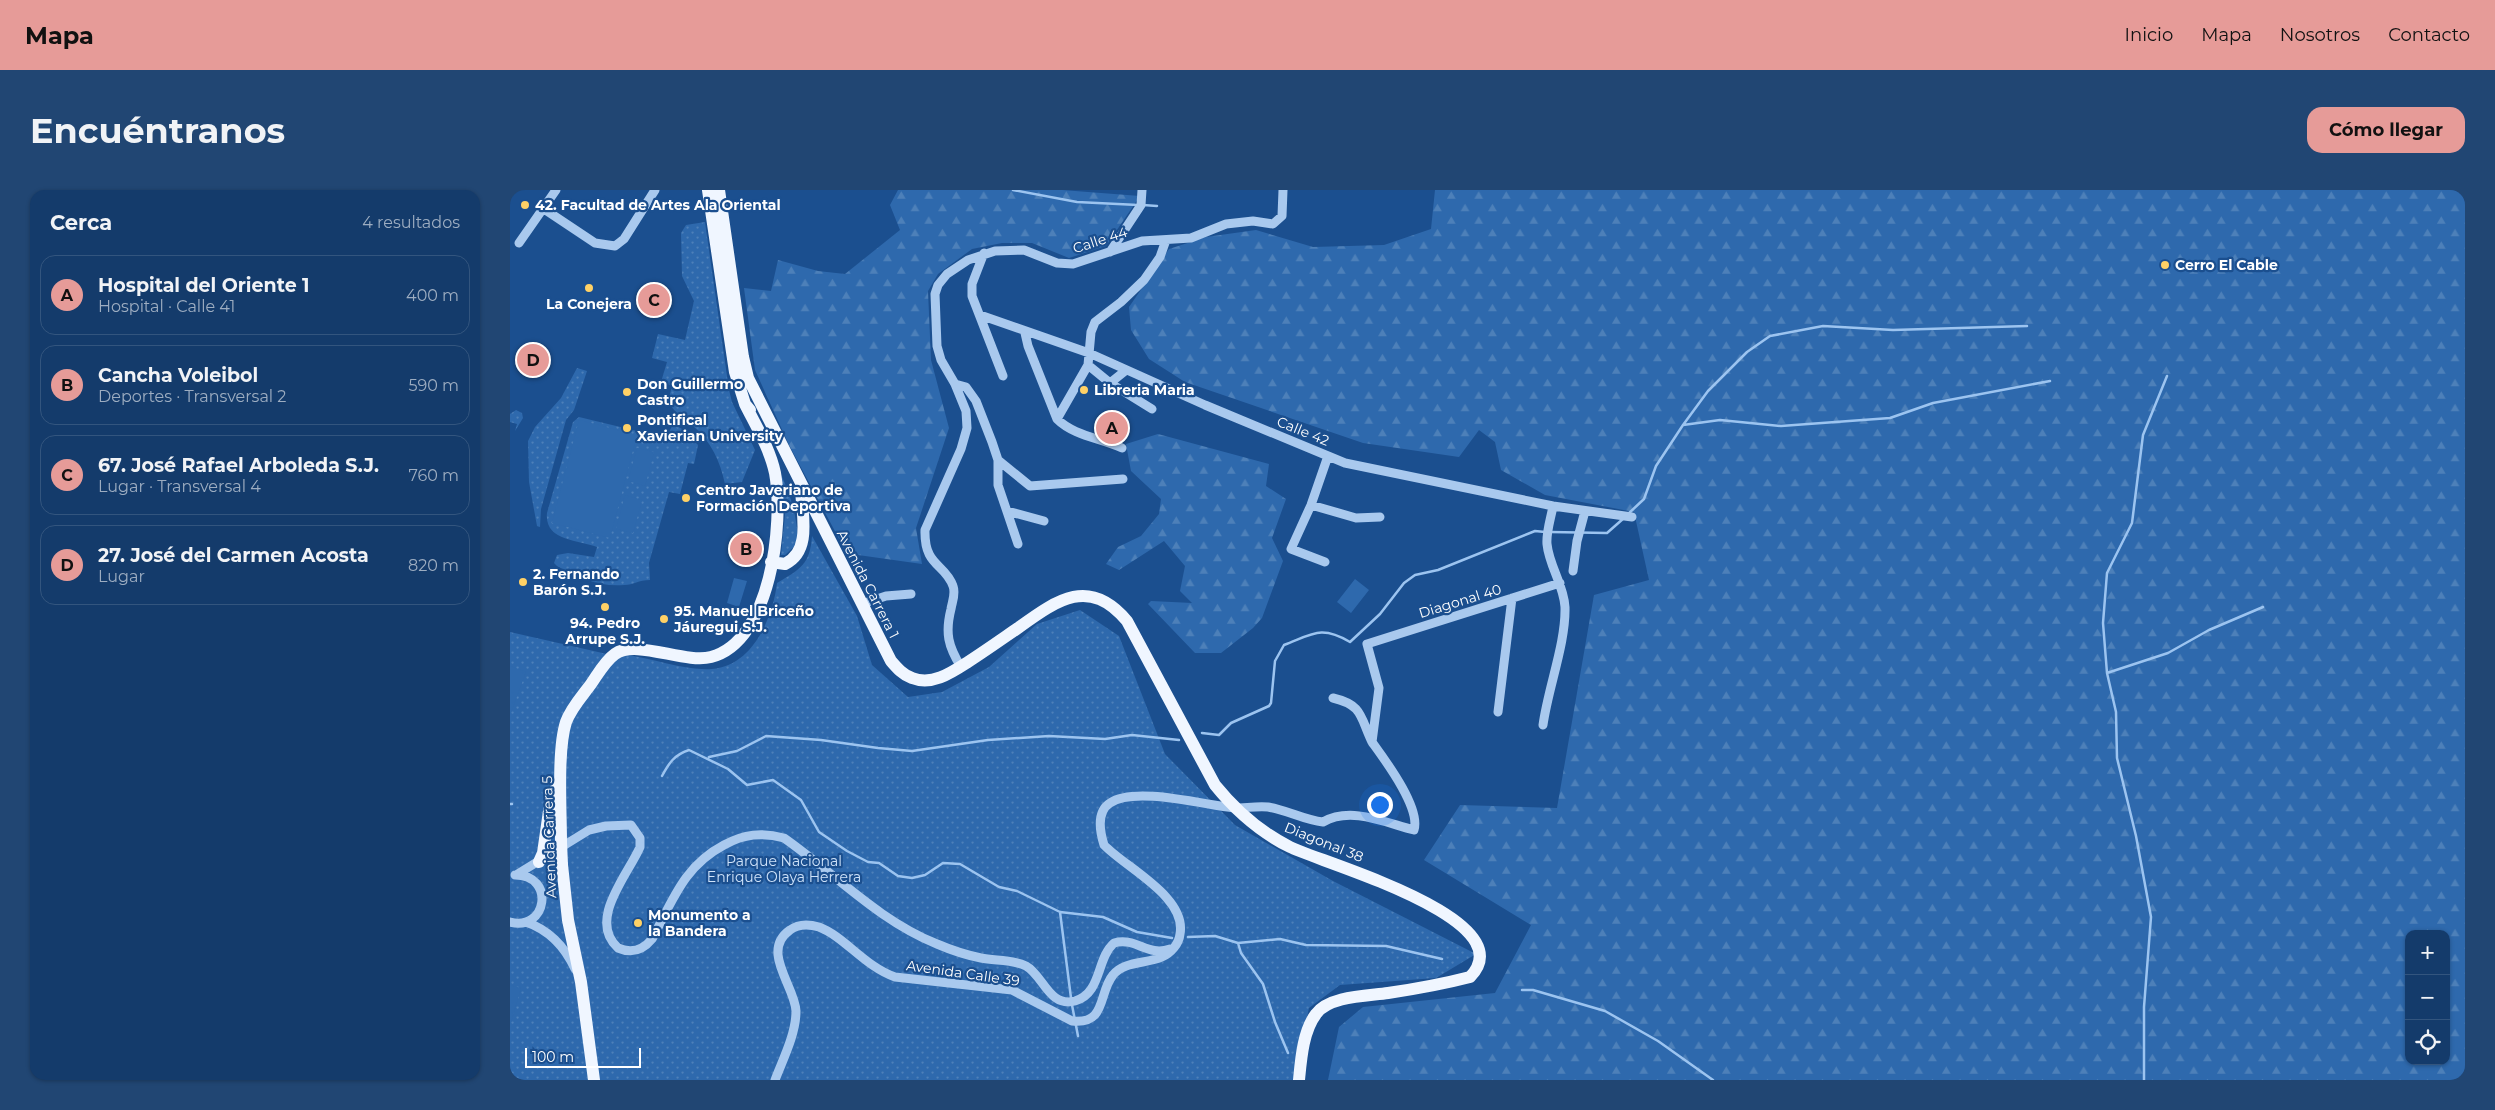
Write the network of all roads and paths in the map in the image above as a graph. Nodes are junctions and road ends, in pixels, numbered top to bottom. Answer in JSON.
{"nodes":[{"id":1,"x":556,"y":190,"type":"edge"},
{"id":2,"x":655,"y":190,"type":"edge"},
{"id":3,"x":708,"y":190,"type":"edge"},
{"id":4,"x":719,"y":190,"type":"edge"},
{"id":5,"x":1142,"y":190,"type":"edge"},
{"id":6,"x":1283,"y":190,"type":"edge"},
{"id":7,"x":544,"y":209,"type":"junction"},
{"id":8,"x":1166,"y":240,"type":"junction"},
{"id":9,"x":519,"y":243,"type":"dead end"},
{"id":10,"x":1110,"y":252,"type":"junction"},
{"id":11,"x":984,"y":253,"type":"junction"},
{"id":12,"x":980,"y":316,"type":"junction"},
{"id":13,"x":1025,"y":332,"type":"junction"},
{"id":14,"x":1088,"y":353,"type":"junction"},
{"id":15,"x":1088,"y":365,"type":"junction"},
{"id":16,"x":1125,"y":370,"type":"junction"},
{"id":17,"x":1003,"y":376,"type":"dead end"},
{"id":18,"x":955,"y":384,"type":"junction"},
{"id":19,"x":1110,"y":384,"type":"junction"},
{"id":20,"x":745,"y":404,"type":"junction"},
{"id":21,"x":1152,"y":409,"type":"dead end"},
{"id":22,"x":1057,"y":419,"type":"junction"},
{"id":23,"x":1122,"y":448,"type":"dead end"},
{"id":24,"x":783,"y":449,"type":"junction"},
{"id":25,"x":1328,"y":456,"type":"junction"},
{"id":26,"x":998,"y":460,"type":"junction"},
{"id":27,"x":1123,"y":478,"type":"dead end"},
{"id":28,"x":801,"y":484,"type":"junction"},
{"id":29,"x":1311,"y":505,"type":"junction"},
{"id":30,"x":1553,"y":506,"type":"junction"},
{"id":31,"x":1007,"y":511,"type":"junction"},
{"id":32,"x":1585,"y":511,"type":"junction"},
{"id":33,"x":1380,"y":517,"type":"dead end"},
{"id":34,"x":1632,"y":517,"type":"dead end"},
{"id":35,"x":1044,"y":521,"type":"dead end"},
{"id":36,"x":1018,"y":544,"type":"dead end"},
{"id":37,"x":771,"y":562,"type":"junction"},
{"id":38,"x":1325,"y":562,"type":"dead end"},
{"id":39,"x":1573,"y":571,"type":"dead end"},
{"id":40,"x":1560,"y":583,"type":"junction"},
{"id":41,"x":911,"y":594,"type":"dead end"},
{"id":42,"x":1512,"y":598,"type":"junction"},
{"id":43,"x":862,"y":604,"type":"junction"},
{"id":44,"x":961,"y":667,"type":"junction"},
{"id":45,"x":1333,"y":698,"type":"dead end"},
{"id":46,"x":1498,"y":712,"type":"dead end"},
{"id":47,"x":1543,"y":725,"type":"dead end"},
{"id":48,"x":1372,"y":742,"type":"junction"},
{"id":49,"x":562,"y":770,"type":"junction"},
{"id":50,"x":1234,"y":808,"type":"junction"},
{"id":51,"x":539,"y":862,"type":"junction"},
{"id":52,"x":512,"y":876,"type":"edge"},
{"id":53,"x":526,"y":922,"type":"junction"},
{"id":54,"x":511,"y":923,"type":"edge"},
{"id":55,"x":1175,"y":947,"type":"junction"},
{"id":56,"x":581,"y":982,"type":"junction"},
{"id":57,"x":594,"y":1080,"type":"edge"},
{"id":58,"x":775,"y":1080,"type":"edge"},
{"id":59,"x":1299,"y":1080,"type":"edge"}],
"edges":[{"from":1,"to":7,"type":"street"},
{"from":2,"to":7,"type":"street"},
{"from":3,"to":20,"type":"main road","name":"Avenida Carrera 1"},
{"from":4,"to":24,"type":"main road","name":"Avenida Carrera 1"},
{"from":5,"to":10,"type":"street"},
{"from":6,"to":8,"type":"street","name":"Calle 44"},
{"from":7,"to":9,"type":"street"},
{"from":8,"to":10,"type":"street","name":"Calle 44"},
{"from":8,"to":14,"type":"street"},
{"from":10,"to":11,"type":"street","name":"Calle 44"},
{"from":11,"to":12,"type":"street"},
{"from":11,"to":18,"type":"street","name":"Calle 44"},
{"from":12,"to":13,"type":"street","name":"Calle 42"},
{"from":12,"to":17,"type":"street"},
{"from":13,"to":14,"type":"street","name":"Calle 42"},
{"from":13,"to":22,"type":"street"},
{"from":14,"to":15,"type":"street"},
{"from":14,"to":16,"type":"street","name":"Calle 42"},
{"from":15,"to":19,"type":"street"},
{"from":15,"to":22,"type":"street"},
{"from":16,"to":19,"type":"street"},
{"from":16,"to":25,"type":"street","name":"Calle 42"},
{"from":18,"to":26,"type":"street"},
{"from":18,"to":44,"type":"street","name":"Calle 44"},
{"from":19,"to":21,"type":"street"},
{"from":20,"to":24,"type":"main road","name":"Avenida Carrera 1"},
{"from":20,"to":37,"type":"main road"},
{"from":22,"to":23,"type":"street"},
{"from":24,"to":28,"type":"main road","name":"Avenida Carrera 1"},
{"from":25,"to":29,"type":"street"},
{"from":25,"to":30,"type":"street","name":"Calle 42"},
{"from":26,"to":27,"type":"street"},
{"from":26,"to":31,"type":"street"},
{"from":28,"to":37,"type":"main road"},
{"from":28,"to":43,"type":"main road","name":"Avenida Carrera 1"},
{"from":29,"to":33,"type":"street"},
{"from":29,"to":38,"type":"street"},
{"from":30,"to":32,"type":"street","name":"Calle 42"},
{"from":30,"to":40,"type":"street"},
{"from":31,"to":35,"type":"street"},
{"from":31,"to":36,"type":"street"},
{"from":32,"to":34,"type":"street","name":"Calle 42"},
{"from":32,"to":39,"type":"street"},
{"from":37,"to":49,"type":"main road","name":"Avenida Carrera 5"},
{"from":40,"to":42,"type":"street","name":"Diagonal 40"},
{"from":40,"to":47,"type":"street"},
{"from":41,"to":43,"type":"street"},
{"from":42,"to":46,"type":"street"},
{"from":42,"to":48,"type":"street","name":"Diagonal 40"},
{"from":43,"to":44,"type":"main road","name":"Avenida Carrera 1"},
{"from":44,"to":50,"type":"main road","name":"Diagonal 38"},
{"from":45,"to":48,"type":"street"},
{"from":48,"to":50,"type":"street"},
{"from":49,"to":51,"type":"main road"},
{"from":49,"to":56,"type":"main road","name":"Avenida Carrera 5","bridge":true},
{"from":50,"to":55,"type":"street"},
{"from":50,"to":59,"type":"main road","name":"Diagonal 38"},
{"from":51,"to":52,"type":"street","name":"Avenida Calle 39"},
{"from":51,"to":55,"type":"street","name":"Avenida Calle 39"},
{"from":52,"to":53,"type":"street"},
{"from":53,"to":54,"type":"street"},
{"from":53,"to":56,"type":"street"},
{"from":55,"to":58,"type":"street","name":"Avenida Calle 39"},
{"from":56,"to":57,"type":"main road","name":"Avenida Carrera 5"}]}
